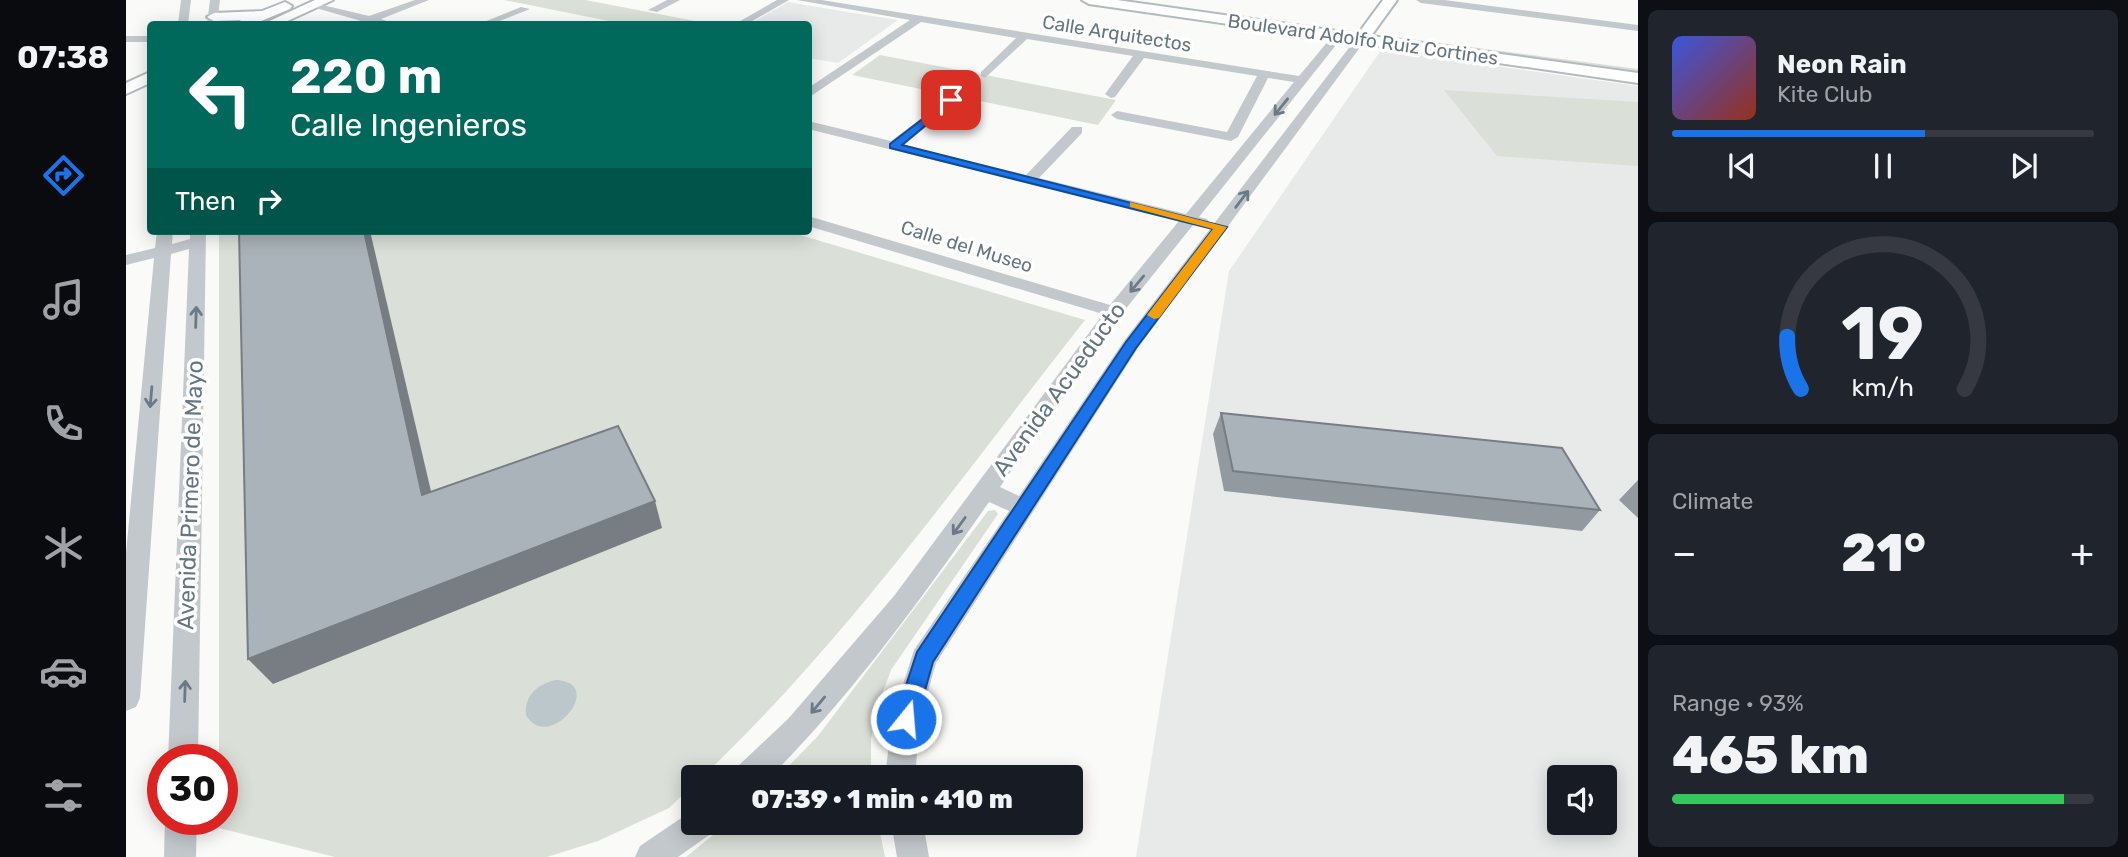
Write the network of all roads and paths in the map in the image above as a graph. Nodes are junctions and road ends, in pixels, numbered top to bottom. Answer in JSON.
{"nodes":[{"id":1,"x":186,"y":0,"type":"edge"},
{"id":2,"x":215,"y":0,"type":"edge"},
{"id":3,"x":297,"y":0,"type":"edge"},
{"id":4,"x":424,"y":0,"type":"edge"},
{"id":5,"x":675,"y":0,"type":"edge"},
{"id":6,"x":784,"y":0,"type":"edge"},
{"id":7,"x":802,"y":0,"type":"edge"},
{"id":8,"x":1089,"y":0,"type":"edge"},
{"id":9,"x":1161,"y":0,"type":"edge"},
{"id":10,"x":1390,"y":0,"type":"edge"},
{"id":11,"x":1421,"y":0,"type":"edge"},
{"id":12,"x":320,"y":3,"type":"edge"},
{"id":13,"x":525,"y":9,"type":"dead end"},
{"id":14,"x":653,"y":10,"type":"dead end"},
{"id":15,"x":919,"y":19,"type":"junction"},
{"id":16,"x":267,"y":20,"type":"edge"},
{"id":17,"x":368,"y":20,"type":"junction"},
{"id":18,"x":183,"y":21,"type":"edge"},
{"id":19,"x":213,"y":21,"type":"edge"},
{"id":20,"x":374,"y":21,"type":"edge"},
{"id":21,"x":492,"y":21,"type":"edge"},
{"id":22,"x":746,"y":21,"type":"edge"},
{"id":23,"x":1638,"y":29,"type":"edge"},
{"id":24,"x":1353,"y":30,"type":"junction"},
{"id":25,"x":1024,"y":36,"type":"junction"},
{"id":26,"x":126,"y":39,"type":"edge"},
{"id":27,"x":147,"y":39,"type":"edge"},
{"id":28,"x":1141,"y":54,"type":"junction"},
{"id":29,"x":147,"y":65,"type":"edge"},
{"id":30,"x":1638,"y":66,"type":"edge"},
{"id":31,"x":985,"y":74,"type":"dead end"},
{"id":32,"x":1264,"y":74,"type":"junction"},
{"id":33,"x":126,"y":75,"type":"edge"},
{"id":34,"x":147,"y":78,"type":"edge"},
{"id":35,"x":1638,"y":78,"type":"edge"},
{"id":36,"x":1302,"y":80,"type":"junction"},
{"id":37,"x":126,"y":89,"type":"edge"},
{"id":38,"x":812,"y":91,"type":"edge"},
{"id":39,"x":1111,"y":94,"type":"dead end"},
{"id":40,"x":951,"y":100,"type":"dead end"},
{"id":41,"x":1117,"y":115,"type":"dead end"},
{"id":42,"x":812,"y":126,"type":"edge"},
{"id":43,"x":1077,"y":130,"type":"dead end"},
{"id":44,"x":894,"y":146,"type":"junction"},
{"id":45,"x":1030,"y":179,"type":"junction"},
{"id":46,"x":1191,"y":219,"type":"junction"},
{"id":47,"x":812,"y":222,"type":"edge"},
{"id":48,"x":1221,"y":227,"type":"junction"},
{"id":49,"x":198,"y":237,"type":"edge"},
{"id":50,"x":164,"y":241,"type":"edge"},
{"id":51,"x":126,"y":260,"type":"edge"},
{"id":52,"x":1114,"y":312,"type":"junction"},
{"id":53,"x":1098,"y":334,"type":"junction"},
{"id":54,"x":1131,"y":345,"type":"junction"},
{"id":55,"x":985,"y":490,"type":"junction"},
{"id":56,"x":1025,"y":509,"type":"junction"},
{"id":57,"x":126,"y":698,"type":"edge"},
{"id":58,"x":183,"y":744,"type":"edge"},
{"id":59,"x":760,"y":765,"type":"edge"},
{"id":60,"x":901,"y":765,"type":"edge"},
{"id":61,"x":181,"y":835,"type":"edge"},
{"id":62,"x":682,"y":835,"type":"edge"},
{"id":63,"x":909,"y":835,"type":"edge"},
{"id":64,"x":180,"y":857,"type":"edge"},
{"id":65,"x":651,"y":857,"type":"edge"},
{"id":66,"x":913,"y":857,"type":"edge"}],
"edges":[{"from":1,"to":18,"type":"street"},
{"from":2,"to":19,"type":"street"},
{"from":3,"to":16,"type":"main road"},
{"from":4,"to":17,"type":"street"},
{"from":5,"to":14,"type":"street"},
{"from":6,"to":22,"type":"street"},
{"from":7,"to":15,"type":"street","name":"Calle Arquitectos"},
{"from":8,"to":24,"type":"main road","name":"Boulevard Adolfo Ruiz Cortines"},
{"from":9,"to":24,"type":"main road","name":"Boulevard Adolfo Ruiz Cortines"},
{"from":10,"to":24,"type":"main road","name":"Avenida Acueducto"},
{"from":11,"to":23,"type":"street"},
{"from":12,"to":16,"type":"main road"},
{"from":12,"to":17,"type":"street"},
{"from":13,"to":21,"type":"street"},
{"from":15,"to":25,"type":"street","name":"Calle Arquitectos"},
{"from":15,"to":38,"type":"street"},
{"from":16,"to":19,"type":"main road"},
{"from":17,"to":20,"type":"street"},
{"from":24,"to":30,"type":"main road","name":"Boulevard Adolfo Ruiz Cortines"},
{"from":24,"to":35,"type":"main road","name":"Boulevard Adolfo Ruiz Cortines"},
{"from":24,"to":36,"type":"street","name":"Avenida Acueducto"},
{"from":48,"to":24,"type":"street","name":"Avenida Acueducto","one_way":true},
{"from":25,"to":28,"type":"street","name":"Calle Arquitectos"},
{"from":25,"to":31,"type":"street"},
{"from":26,"to":27,"type":"street"},
{"from":28,"to":32,"type":"street","name":"Calle Arquitectos"},
{"from":28,"to":39,"type":"street"},
{"from":29,"to":33,"type":"main road"},
{"from":32,"to":36,"type":"street","name":"Calle Arquitectos"},
{"from":32,"to":41,"type":"street"},
{"from":34,"to":37,"type":"main road"},
{"from":36,"to":46,"type":"street","name":"Avenida Acueducto","one_way":true},
{"from":40,"to":44,"type":"street"},
{"from":42,"to":44,"type":"street"},
{"from":43,"to":45,"type":"street"},
{"from":44,"to":45,"type":"street"},
{"from":45,"to":46,"type":"street"},
{"from":46,"to":48,"type":"street"},
{"from":46,"to":52,"type":"street","name":"Avenida Acueducto","one_way":true},
{"from":47,"to":52,"type":"street","name":"Calle del Museo"},
{"from":48,"to":54,"type":"street","name":"Avenida Acueducto"},
{"from":49,"to":50,"type":"street"},
{"from":58,"to":49,"type":"street","name":"Avenida Primero de Mayo","one_way":true},
{"from":50,"to":51,"type":"street"},
{"from":50,"to":57,"type":"street","name":"Avenida Primero de Mayo","one_way":true},
{"from":52,"to":53,"type":"street","name":"Avenida Acueducto"},
{"from":53,"to":54,"type":"street"},
{"from":53,"to":55,"type":"street","name":"Avenida Acueducto"},
{"from":54,"to":56,"type":"street","name":"Avenida Acueducto"},
{"from":55,"to":56,"type":"street"},
{"from":55,"to":59,"type":"street","name":"Avenida Acueducto","one_way":true},
{"from":56,"to":60,"type":"street","name":"Avenida Acueducto"},
{"from":61,"to":64,"type":"street"},
{"from":62,"to":65,"type":"street"},
{"from":63,"to":66,"type":"street"}]}
